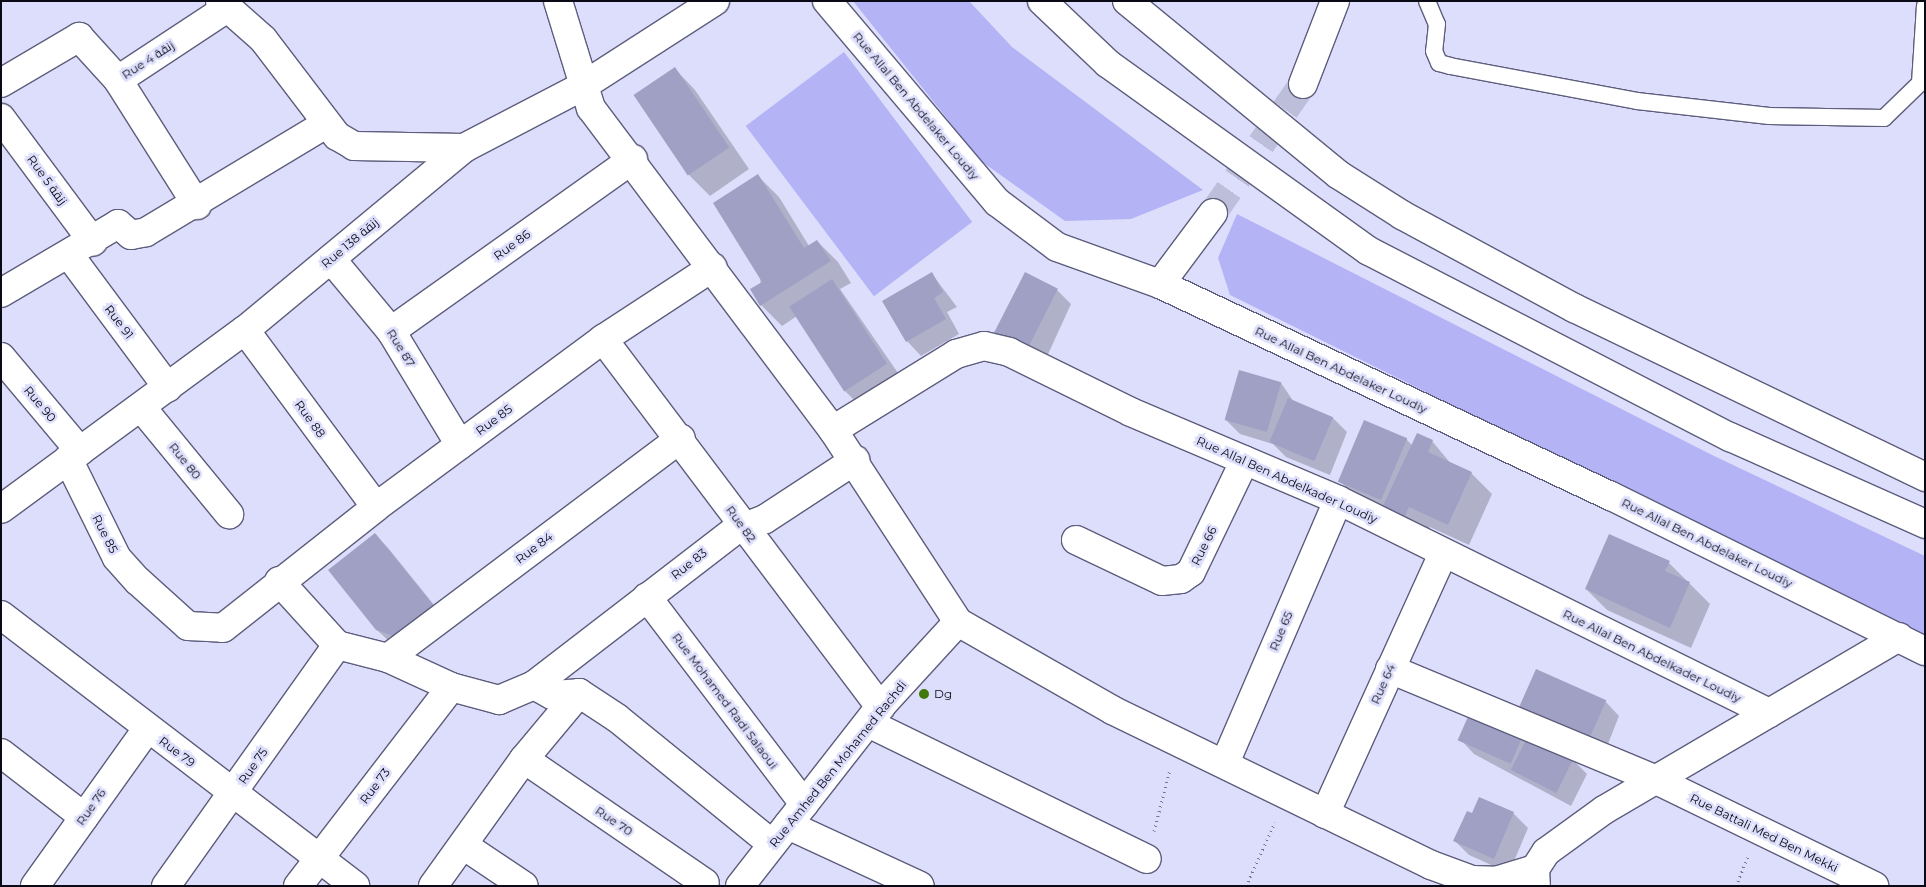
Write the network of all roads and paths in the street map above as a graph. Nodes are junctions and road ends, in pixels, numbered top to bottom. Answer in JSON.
{"nodes":[{"id":1,"x":558,"y":1,"type":"edge"},
{"id":2,"x":827,"y":1,"type":"edge"},
{"id":3,"x":1042,"y":1,"type":"edge"},
{"id":4,"x":1127,"y":1,"type":"edge"},
{"id":5,"x":1335,"y":1,"type":"edge"},
{"id":6,"x":1428,"y":1,"type":"edge"},
{"id":7,"x":708,"y":3,"type":"edge"},
{"id":8,"x":223,"y":4,"type":"edge"},
{"id":9,"x":1925,"y":6,"type":"edge"},
{"id":10,"x":118,"y":80,"type":"junction"},
{"id":11,"x":1,"y":83,"type":"edge"},
{"id":12,"x":1303,"y":84,"type":"tunnel mouth"},
{"id":13,"x":583,"y":86,"type":"junction"},
{"id":14,"x":1,"y":118,"type":"edge"},
{"id":15,"x":324,"y":125,"type":"junction"},
{"id":16,"x":464,"y":148,"type":"junction"},
{"id":17,"x":633,"y":158,"type":"junction"},
{"id":18,"x":197,"y":205,"type":"junction"},
{"id":19,"x":1213,"y":213,"type":"tunnel mouth"},
{"id":20,"x":92,"y":242,"type":"junction"},
{"id":21,"x":70,"y":256,"type":"junction"},
{"id":22,"x":331,"y":259,"type":"junction"},
{"id":23,"x":714,"y":267,"type":"junction"},
{"id":24,"x":1160,"y":284,"type":"junction"},
{"id":25,"x":1,"y":293,"type":"edge"},
{"id":26,"x":245,"y":330,"type":"junction"},
{"id":27,"x":391,"y":331,"type":"junction"},
{"id":28,"x":603,"y":339,"type":"junction"},
{"id":29,"x":1,"y":357,"type":"edge"},
{"id":30,"x":168,"y":388,"type":"junction"},
{"id":31,"x":141,"y":407,"type":"junction"},
{"id":32,"x":833,"y":430,"type":"junction"},
{"id":33,"x":680,"y":438,"type":"junction"},
{"id":34,"x":460,"y":445,"type":"junction"},
{"id":35,"x":74,"y":455,"type":"junction"},
{"id":36,"x":855,"y":460,"type":"junction"},
{"id":37,"x":1244,"y":460,"type":"junction"},
{"id":38,"x":1925,"y":477,"type":"edge"},
{"id":39,"x":1338,"y":500,"type":"junction"},
{"id":40,"x":376,"y":507,"type":"junction"},
{"id":41,"x":1,"y":509,"type":"edge"},
{"id":42,"x":229,"y":514,"type":"dead end"},
{"id":43,"x":1925,"y":524,"type":"edge"},
{"id":44,"x":742,"y":527,"type":"junction"},
{"id":45,"x":1076,"y":540,"type":"dead end"},
{"id":46,"x":1443,"y":554,"type":"junction"},
{"id":47,"x":279,"y":581,"type":"junction"},
{"id":48,"x":646,"y":597,"type":"junction"},
{"id":49,"x":1,"y":615,"type":"edge"},
{"id":50,"x":958,"y":622,"type":"junction"},
{"id":51,"x":1899,"y":637,"type":"junction"},
{"id":52,"x":337,"y":645,"type":"junction"},
{"id":53,"x":1925,"y":651,"type":"edge"},
{"id":54,"x":388,"y":658,"type":"junction"},
{"id":55,"x":1390,"y":669,"type":"junction"},
{"id":56,"x":534,"y":685,"type":"junction"},
{"id":57,"x":452,"y":687,"type":"junction"},
{"id":58,"x":579,"y":693,"type":"junction"},
{"id":59,"x":1768,"y":713,"type":"junction"},
{"id":60,"x":874,"y":715,"type":"junction"},
{"id":61,"x":147,"y":729,"type":"junction"},
{"id":62,"x":1177,"y":739,"type":"junction"},
{"id":63,"x":1,"y":753,"type":"edge"},
{"id":64,"x":524,"y":758,"type":"junction"},
{"id":65,"x":1225,"y":762,"type":"junction"},
{"id":66,"x":1654,"y":779,"type":"junction"},
{"id":67,"x":233,"y":794,"type":"junction"},
{"id":68,"x":1286,"y":796,"type":"junction"},
{"id":69,"x":1325,"y":814,"type":"junction"},
{"id":70,"x":84,"y":817,"type":"junction"},
{"id":71,"x":788,"y":824,"type":"junction"},
{"id":72,"x":463,"y":845,"type":"junction"},
{"id":73,"x":320,"y":858,"type":"junction"},
{"id":74,"x":1146,"y":858,"type":"joint"},
{"id":75,"x":1536,"y":877,"type":"edge"},
{"id":76,"x":705,"y":882,"type":"dead end"},
{"id":77,"x":35,"y":886,"type":"edge"},
{"id":78,"x":166,"y":886,"type":"edge"},
{"id":79,"x":298,"y":886,"type":"edge"},
{"id":80,"x":355,"y":886,"type":"edge"},
{"id":81,"x":432,"y":886,"type":"edge"},
{"id":82,"x":524,"y":886,"type":"edge"},
{"id":83,"x":740,"y":886,"type":"edge"},
{"id":84,"x":920,"y":886,"type":"edge"},
{"id":85,"x":1246,"y":886,"type":"edge"},
{"id":86,"x":1874,"y":886,"type":"edge"}],
"edges":[{"from":1,"to":13,"type":"main road"},
{"from":2,"to":24,"type":"main road","name":"Rue Allal Ben Abdelaker Loudiy"},
{"from":3,"to":43,"type":"main road"},
{"from":4,"to":38,"type":"main road"},
{"from":5,"to":12,"type":"main road"},
{"from":6,"to":9,"type":"lane"},
{"from":7,"to":13,"type":"main road","name":"Rue 138 زنقة"},
{"from":8,"to":10,"type":"main road","name":"Rue 4 زنقة"},
{"from":8,"to":15,"type":"main road"},
{"from":10,"to":11,"type":"main road","name":"Rue 4 زنقة"},
{"from":10,"to":18,"type":"main road"},
{"from":13,"to":16,"type":"main road","name":"Rue 138 زنقة"},
{"from":13,"to":17,"type":"main road"},
{"from":14,"to":20,"type":"main road","name":"Rue 5 زنقة"},
{"from":15,"to":16,"type":"main road"},
{"from":15,"to":18,"type":"main road"},
{"from":16,"to":22,"type":"main road","name":"Rue 138 زنقة"},
{"from":17,"to":23,"type":"main road"},
{"from":17,"to":27,"type":"main road","name":"Rue 86"},
{"from":18,"to":20,"type":"main road"},
{"from":19,"to":24,"type":"main road"},
{"from":20,"to":21,"type":"main road"},
{"from":21,"to":25,"type":"main road"},
{"from":21,"to":30,"type":"main road","name":"Rue 91"},
{"from":22,"to":26,"type":"main road","name":"Rue 138 زنقة"},
{"from":22,"to":27,"type":"main road","name":"Rue 87"},
{"from":23,"to":28,"type":"main road","name":"Rue 85"},
{"from":23,"to":32,"type":"main road"},
{"from":24,"to":51,"type":"main road","name":"Rue Allal Ben Abdelaker Loudiy"},
{"from":26,"to":30,"type":"main road","name":"Rue 138 زنقة"},
{"from":26,"to":40,"type":"main road","name":"Rue 88"},
{"from":27,"to":34,"type":"main road","name":"Rue 87"},
{"from":28,"to":33,"type":"main road","name":"Rue 82"},
{"from":28,"to":34,"type":"main road","name":"Rue 85"},
{"from":29,"to":35,"type":"main road","name":"Rue 90"},
{"from":30,"to":31,"type":"main road","name":"Rue 138 زنقة"},
{"from":31,"to":35,"type":"main road","name":"Rue 138 زنقة"},
{"from":31,"to":42,"type":"main road","name":"Rue 80"},
{"from":32,"to":36,"type":"main road"},
{"from":32,"to":37,"type":"main road","name":"Rue Allal Ben Abdelkader Loudiy"},
{"from":33,"to":44,"type":"main road","name":"Rue 82"},
{"from":33,"to":54,"type":"main road","name":"Rue 84"},
{"from":34,"to":40,"type":"main road","name":"Rue 85"},
{"from":35,"to":41,"type":"main road","name":"Rue 138 زنقة"},
{"from":35,"to":47,"type":"main road","name":"Rue 85"},
{"from":36,"to":44,"type":"main road","name":"Rue 83"},
{"from":36,"to":50,"type":"main road"},
{"from":37,"to":39,"type":"main road","name":"Rue Allal Ben Abdelkader Loudiy"},
{"from":37,"to":45,"type":"main road","name":"Rue 66"},
{"from":39,"to":46,"type":"main road","name":"Rue Allal Ben Abdelkader Loudiy"},
{"from":39,"to":65,"type":"main road","name":"Rue 65"},
{"from":40,"to":47,"type":"main road","name":"Rue 85"},
{"from":44,"to":48,"type":"main road","name":"Rue 83"},
{"from":44,"to":60,"type":"main road","name":"Rue 82"},
{"from":46,"to":55,"type":"main road","name":"Rue 64"},
{"from":46,"to":59,"type":"main road","name":"Rue Allal Ben Abdelkader Loudiy"},
{"from":47,"to":52,"type":"main road"},
{"from":48,"to":56,"type":"main road","name":"Rue 83"},
{"from":48,"to":71,"type":"main road","name":"Rue Mohamed Radi Salaoui"},
{"from":49,"to":61,"type":"main road","name":"Rue 79"},
{"from":50,"to":60,"type":"main road","name":"Rue Amhed Ben Mohamed Rachdi"},
{"from":50,"to":62,"type":"main road"},
{"from":51,"to":53,"type":"main road","name":"Rue Allal Ben Abdelaker Loudiy"},
{"from":51,"to":59,"type":"main road"},
{"from":52,"to":54,"type":"main road"},
{"from":52,"to":67,"type":"main road","name":"Rue 75"},
{"from":54,"to":57,"type":"main road","name":"Rue 83"},
{"from":55,"to":66,"type":"main road","name":"Rue Battali Med Ben Mekki"},
{"from":55,"to":69,"type":"main road","name":"Rue 64"},
{"from":56,"to":57,"type":"main road","name":"Rue 83"},
{"from":56,"to":58,"type":"main road"},
{"from":57,"to":73,"type":"main road","name":"Rue 73"},
{"from":58,"to":64,"type":"main road"},
{"from":58,"to":71,"type":"main road"},
{"from":59,"to":66,"type":"main road"},
{"from":60,"to":71,"type":"main road","name":"Rue Amhed Ben Mohamed Rachdi"},
{"from":60,"to":74,"type":"main road"},
{"from":61,"to":67,"type":"main road","name":"Rue 79"},
{"from":61,"to":70,"type":"main road","name":"Rue 76"},
{"from":62,"to":65,"type":"main road"},
{"from":62,"to":74,"type":"path"},
{"from":63,"to":70,"type":"main road"},
{"from":64,"to":72,"type":"main road"},
{"from":64,"to":76,"type":"main road","name":"Rue 70"},
{"from":65,"to":68,"type":"main road"},
{"from":66,"to":75,"type":"main road"},
{"from":66,"to":86,"type":"main road","name":"Rue Battali Med Ben Mekki"},
{"from":67,"to":73,"type":"main road","name":"Rue 79"},
{"from":67,"to":78,"type":"main road","name":"Rue 75"},
{"from":68,"to":69,"type":"main road"},
{"from":68,"to":85,"type":"path"},
{"from":69,"to":75,"type":"main road"},
{"from":70,"to":77,"type":"main road","name":"Rue 76"},
{"from":71,"to":83,"type":"main road","name":"Rue Amhed Ben Mohamed Rachdi"},
{"from":71,"to":84,"type":"main road","name":"Rue Mohamed Radi Salaoui"},
{"from":72,"to":81,"type":"main road"},
{"from":72,"to":82,"type":"main road"},
{"from":73,"to":79,"type":"main road","name":"Rue 73"},
{"from":73,"to":80,"type":"main road","name":"Rue 79"}]}
